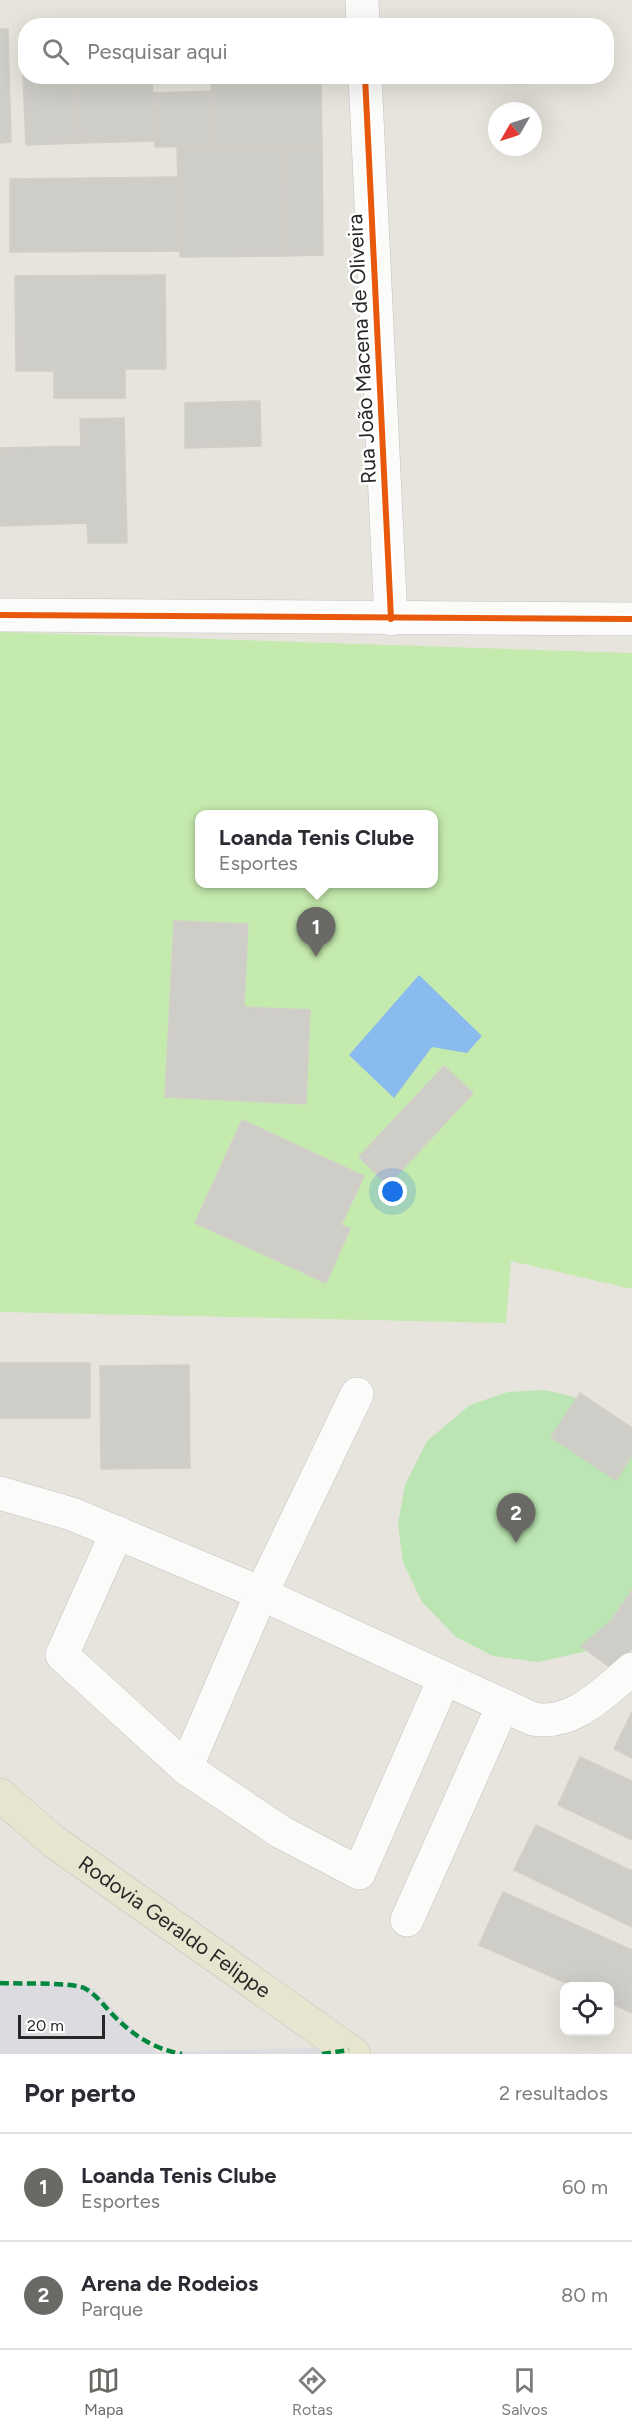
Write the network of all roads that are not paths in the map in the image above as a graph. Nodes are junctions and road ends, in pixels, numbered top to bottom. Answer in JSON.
{"nodes":[{"id":1,"x":362,"y":0,"type":"edge"},
{"id":2,"x":363,"y":18,"type":"edge"},
{"id":3,"x":365,"y":84,"type":"edge"},
{"id":4,"x":0,"y":615,"type":"edge"},
{"id":5,"x":391,"y":619,"type":"junction"},
{"id":6,"x":632,"y":619,"type":"edge"},
{"id":7,"x":357,"y":1394,"type":"dead end"},
{"id":8,"x":0,"y":1493,"type":"edge"},
{"id":9,"x":117,"y":1532,"type":"junction"},
{"id":10,"x":261,"y":1594,"type":"junction"},
{"id":11,"x":632,"y":1669,"type":"edge"},
{"id":12,"x":444,"y":1679,"type":"junction"},
{"id":13,"x":503,"y":1705,"type":"junction"},
{"id":14,"x":186,"y":1768,"type":"junction"},
{"id":15,"x":0,"y":1796,"type":"edge"},
{"id":16,"x":407,"y":1920,"type":"dead end"},
{"id":17,"x":354,"y":2054,"type":"edge"}],
"edges":[{"from":1,"to":2,"type":"street"},
{"from":3,"to":5,"type":"street","name":"Rua João Macena de Oliveira"},
{"from":4,"to":5,"type":"street"},
{"from":5,"to":6,"type":"street"},
{"from":7,"to":10,"type":"street"},
{"from":8,"to":9,"type":"street"},
{"from":9,"to":10,"type":"street"},
{"from":9,"to":14,"type":"street"},
{"from":10,"to":12,"type":"street"},
{"from":10,"to":14,"type":"street"},
{"from":11,"to":13,"type":"street"},
{"from":12,"to":13,"type":"street"},
{"from":12,"to":14,"type":"street"},
{"from":13,"to":16,"type":"street"},
{"from":15,"to":17,"type":"main road","name":"Rodovia Geraldo Felippe"}]}
